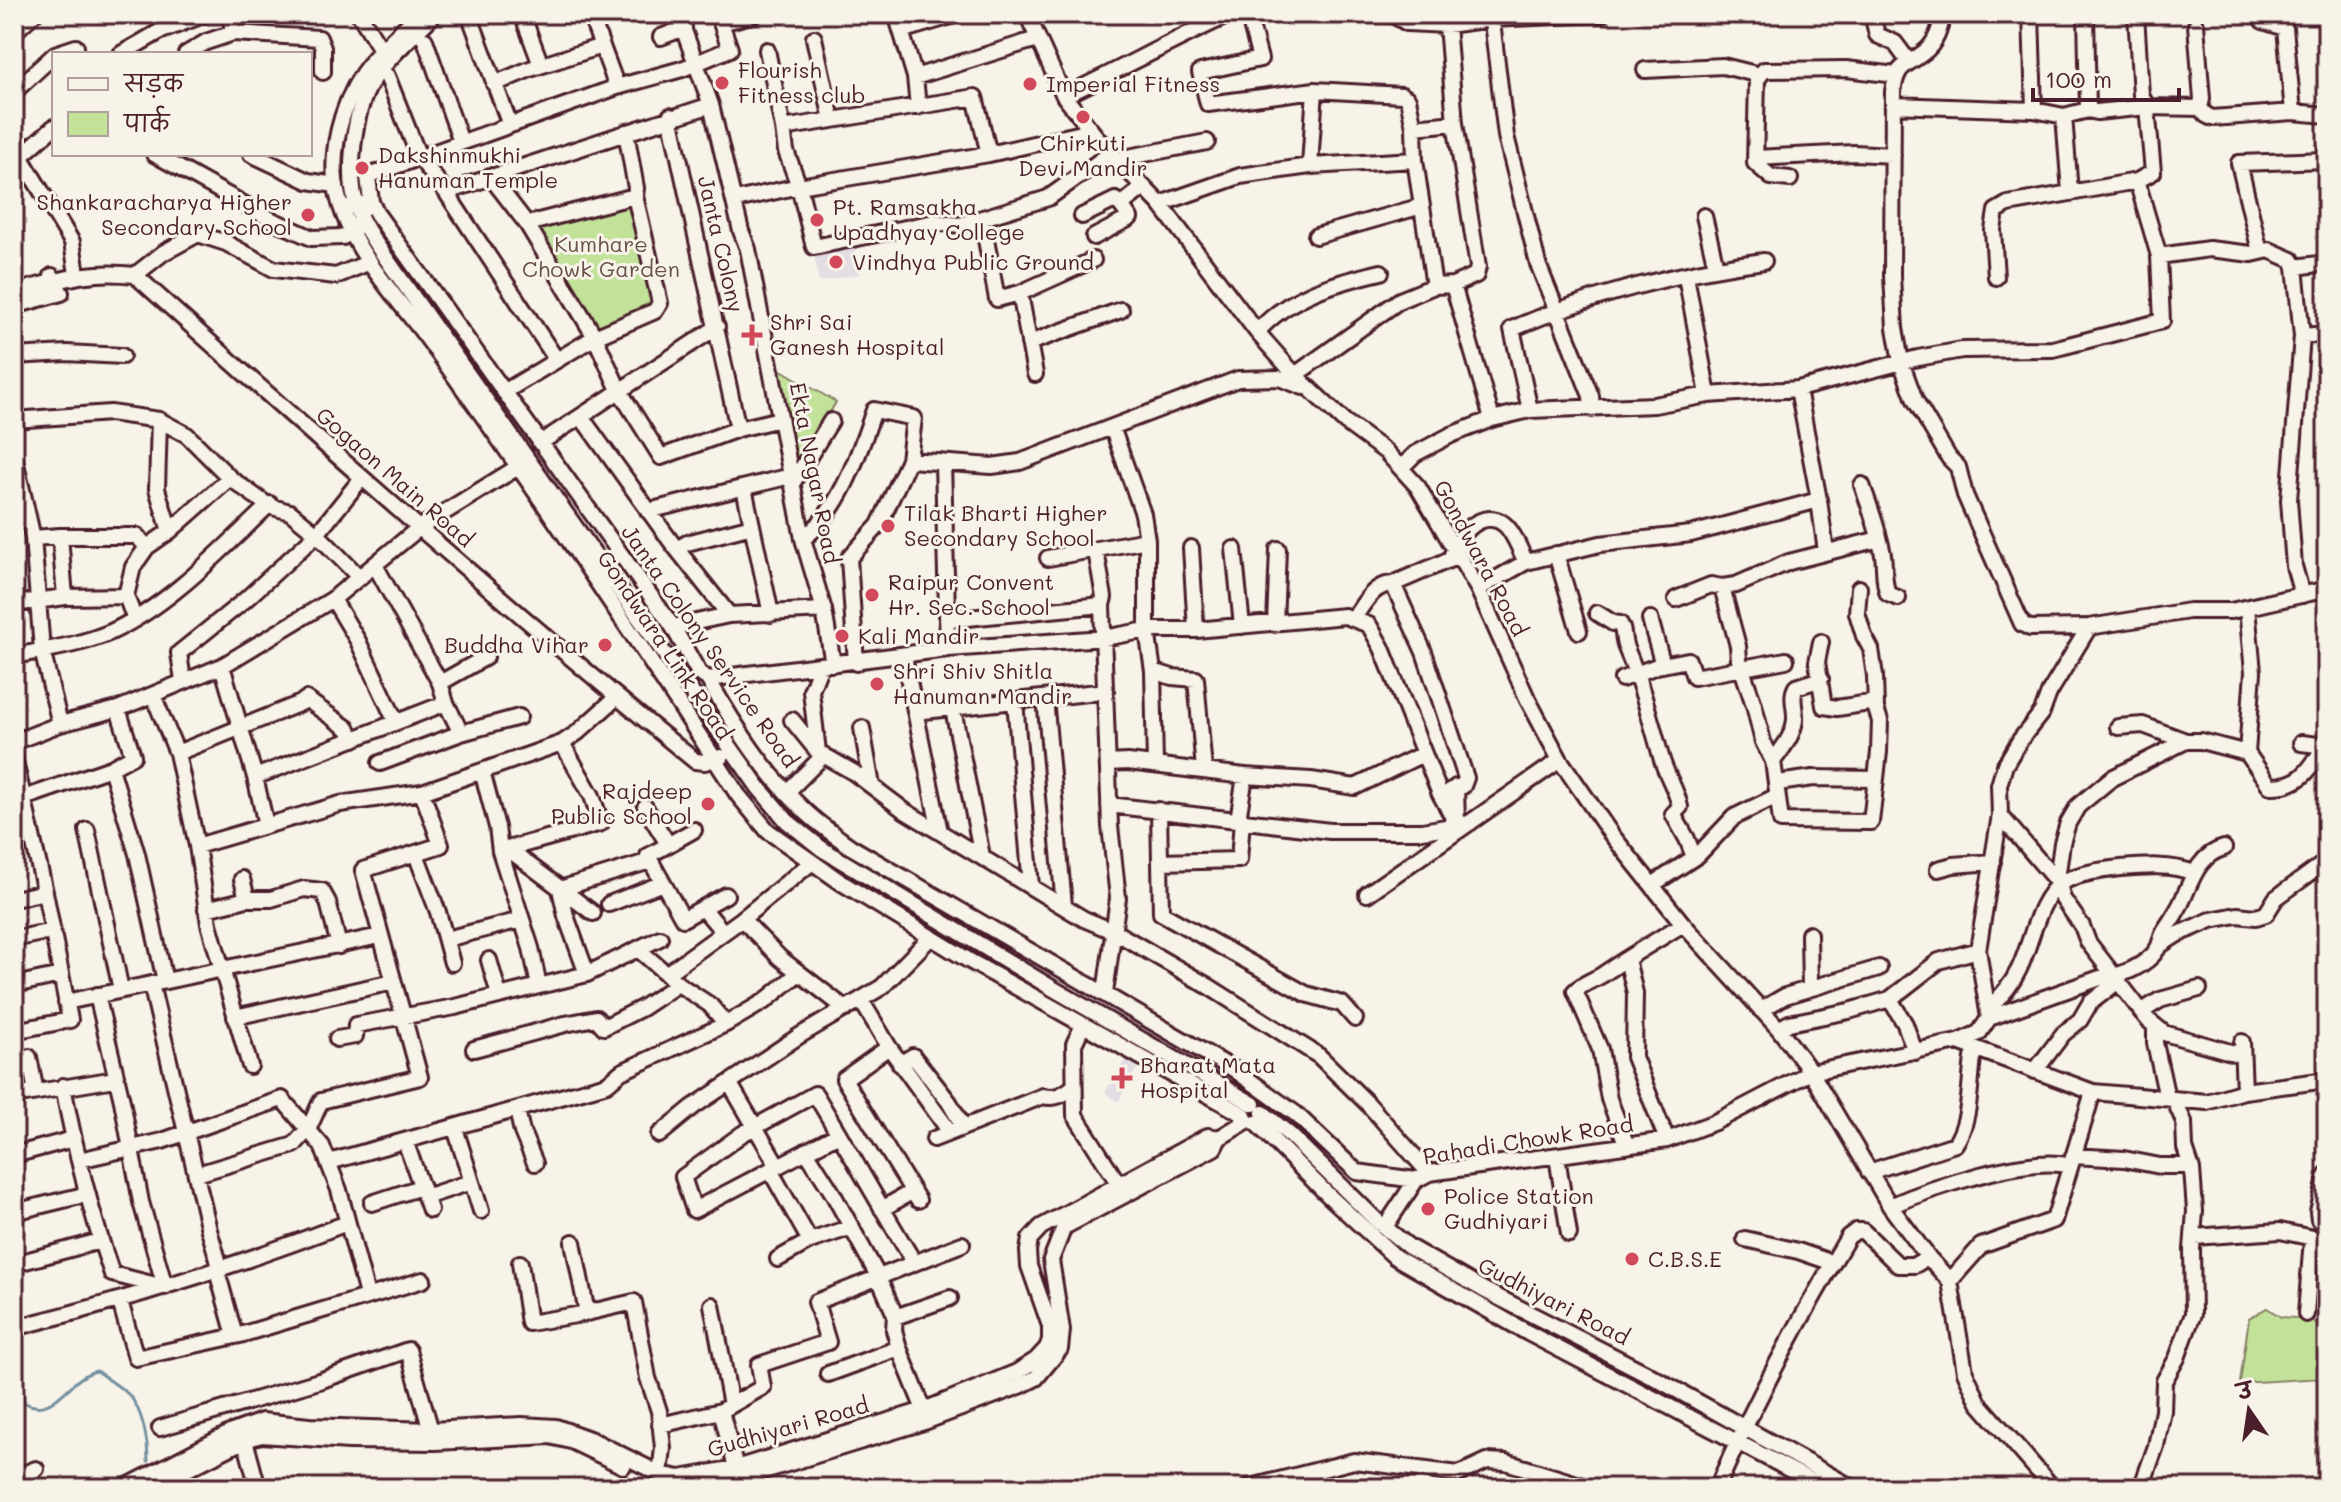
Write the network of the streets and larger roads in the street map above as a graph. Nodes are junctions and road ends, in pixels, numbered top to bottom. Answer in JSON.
{"nodes":[{"id":1,"x":206,"y":14,"type":"edge"},
{"id":2,"x":230,"y":14,"type":"edge"},
{"id":3,"x":359,"y":14,"type":"edge"},
{"id":4,"x":434,"y":14,"type":"edge"},
{"id":5,"x":469,"y":14,"type":"edge"},
{"id":6,"x":522,"y":14,"type":"edge"},
{"id":7,"x":590,"y":14,"type":"edge"},
{"id":8,"x":755,"y":14,"type":"edge"},
{"id":9,"x":896,"y":14,"type":"edge"},
{"id":10,"x":958,"y":14,"type":"edge"},
{"id":11,"x":1027,"y":14,"type":"edge"},
{"id":12,"x":1231,"y":14,"type":"edge"},
{"id":13,"x":1248,"y":14,"type":"edge"},
{"id":14,"x":1381,"y":14,"type":"edge"},
{"id":15,"x":1602,"y":14,"type":"edge"},
{"id":16,"x":1872,"y":14,"type":"edge"},
{"id":17,"x":1943,"y":14,"type":"edge"},
{"id":18,"x":2031,"y":14,"type":"edge"},
{"id":19,"x":2086,"y":14,"type":"edge"},
{"id":20,"x":2136,"y":14,"type":"edge"},
{"id":21,"x":2263,"y":14,"type":"edge"},
{"id":22,"x":1492,"y":16,"type":"edge"},
{"id":23,"x":412,"y":17,"type":"edge"},
{"id":24,"x":720,"y":19,"type":"edge"},
{"id":25,"x":681,"y":21,"type":"edge"},
{"id":26,"x":1447,"y":25,"type":"junction"},
{"id":27,"x":2196,"y":25,"type":"dead end"},
{"id":28,"x":901,"y":31,"type":"junction"},
{"id":29,"x":233,"y":33,"type":"junction"},
{"id":30,"x":661,"y":37,"type":"dead end"},
{"id":31,"x":814,"y":38,"type":"dead end"},
{"id":32,"x":1037,"y":39,"type":"junction"},
{"id":33,"x":425,"y":40,"type":"dead end"},
{"id":34,"x":602,"y":46,"type":"junction"},
{"id":35,"x":76,"y":47,"type":"dead end"},
{"id":36,"x":767,"y":50,"type":"dead end"},
{"id":37,"x":382,"y":51,"type":"junction"},
{"id":38,"x":60,"y":52,"type":"edge"},
{"id":39,"x":124,"y":52,"type":"edge"},
{"id":40,"x":189,"y":52,"type":"edge"},
{"id":41,"x":52,"y":56,"type":"edge"},
{"id":42,"x":1909,"y":62,"type":"junction"},
{"id":43,"x":698,"y":63,"type":"junction"},
{"id":44,"x":541,"y":65,"type":"junction"},
{"id":45,"x":1645,"y":70,"type":"dead end"},
{"id":46,"x":323,"y":72,"type":"dead end"},
{"id":47,"x":1760,"y":75,"type":"junction"},
{"id":48,"x":1896,"y":75,"type":"junction"},
{"id":49,"x":387,"y":76,"type":"dead end"},
{"id":50,"x":915,"y":77,"type":"junction"},
{"id":51,"x":494,"y":84,"type":"junction"},
{"id":52,"x":617,"y":87,"type":"junction"},
{"id":53,"x":1315,"y":90,"type":"junction"},
{"id":54,"x":14,"y":92,"type":"edge"},
{"id":55,"x":1064,"y":96,"type":"junction"},
{"id":56,"x":711,"y":105,"type":"junction"},
{"id":57,"x":1893,"y":105,"type":"junction"},
{"id":58,"x":918,"y":107,"type":"junction"},
{"id":59,"x":2147,"y":107,"type":"junction"},
{"id":60,"x":2200,"y":108,"type":"junction"},
{"id":61,"x":2034,"y":110,"type":"junction"},
{"id":62,"x":2088,"y":110,"type":"junction"},
{"id":63,"x":2293,"y":112,"type":"junction"},
{"id":64,"x":2327,"y":115,"type":"edge"},
{"id":65,"x":670,"y":116,"type":"junction"},
{"id":66,"x":2064,"y":116,"type":"junction"},
{"id":67,"x":832,"y":120,"type":"junction"},
{"id":68,"x":1455,"y":123,"type":"junction"},
{"id":69,"x":510,"y":125,"type":"junction"},
{"id":70,"x":1414,"y":127,"type":"junction"},
{"id":71,"x":52,"y":128,"type":"edge"},
{"id":72,"x":783,"y":128,"type":"junction"},
{"id":73,"x":1091,"y":131,"type":"junction"},
{"id":74,"x":626,"y":132,"type":"junction"},
{"id":75,"x":461,"y":142,"type":"junction"},
{"id":76,"x":1207,"y":142,"type":"dead end"},
{"id":77,"x":17,"y":151,"type":"edge"},
{"id":78,"x":2327,"y":151,"type":"edge"},
{"id":79,"x":989,"y":154,"type":"junction"},
{"id":80,"x":1893,"y":155,"type":"junction"},
{"id":81,"x":158,"y":156,"type":"edge"},
{"id":82,"x":255,"y":156,"type":"edge"},
{"id":83,"x":1114,"y":156,"type":"junction"},
{"id":84,"x":419,"y":157,"type":"junction"},
{"id":85,"x":1756,"y":158,"type":"junction"},
{"id":86,"x":1415,"y":160,"type":"junction"},
{"id":87,"x":1310,"y":166,"type":"junction"},
{"id":88,"x":490,"y":176,"type":"junction"},
{"id":89,"x":1790,"y":179,"type":"dead end"},
{"id":90,"x":2137,"y":181,"type":"junction"},
{"id":91,"x":336,"y":185,"type":"junction"},
{"id":92,"x":799,"y":186,"type":"junction"},
{"id":93,"x":1144,"y":187,"type":"junction"},
{"id":94,"x":446,"y":192,"type":"junction"},
{"id":95,"x":2070,"y":192,"type":"junction"},
{"id":96,"x":635,"y":196,"type":"junction"},
{"id":97,"x":736,"y":200,"type":"junction"},
{"id":98,"x":1160,"y":204,"type":"junction"},
{"id":99,"x":1121,"y":205,"type":"junction"},
{"id":100,"x":1422,"y":206,"type":"junction"},
{"id":101,"x":358,"y":208,"type":"junction"},
{"id":102,"x":1082,"y":216,"type":"dead end"},
{"id":103,"x":1704,"y":216,"type":"dead end"},
{"id":104,"x":982,"y":218,"type":"junction"},
{"id":105,"x":527,"y":224,"type":"junction"},
{"id":106,"x":352,"y":232,"type":"junction"},
{"id":107,"x":1316,"y":236,"type":"dead end"},
{"id":108,"x":1094,"y":237,"type":"dead end"},
{"id":109,"x":2260,"y":252,"type":"junction"},
{"id":110,"x":2159,"y":256,"type":"junction"},
{"id":111,"x":1093,"y":260,"type":"dead end"},
{"id":112,"x":1764,"y":261,"type":"dead end"},
{"id":113,"x":370,"y":262,"type":"junction"},
{"id":114,"x":2327,"y":263,"type":"edge"},
{"id":115,"x":1716,"y":267,"type":"junction"},
{"id":116,"x":2295,"y":267,"type":"junction"},
{"id":117,"x":1381,"y":272,"type":"dead end"},
{"id":118,"x":77,"y":274,"type":"junction"},
{"id":119,"x":135,"y":275,"type":"junction"},
{"id":120,"x":1686,"y":276,"type":"junction"},
{"id":121,"x":1996,"y":277,"type":"dead end"},
{"id":122,"x":56,"y":281,"type":"junction"},
{"id":123,"x":14,"y":283,"type":"edge"},
{"id":124,"x":1453,"y":285,"type":"junction"},
{"id":125,"x":1434,"y":286,"type":"junction"},
{"id":126,"x":14,"y":292,"type":"edge"},
{"id":127,"x":1020,"y":293,"type":"junction"},
{"id":128,"x":14,"y":306,"type":"edge"},
{"id":129,"x":1121,"y":310,"type":"dead end"},
{"id":130,"x":1557,"y":312,"type":"junction"},
{"id":131,"x":717,"y":327,"type":"junction"},
{"id":132,"x":1257,"y":332,"type":"junction"},
{"id":133,"x":2327,"y":334,"type":"edge"},
{"id":134,"x":2302,"y":336,"type":"junction"},
{"id":135,"x":595,"y":337,"type":"junction"},
{"id":136,"x":1029,"y":343,"type":"junction"},
{"id":137,"x":14,"y":356,"type":"edge"},
{"id":138,"x":122,"y":356,"type":"dead end"},
{"id":139,"x":556,"y":359,"type":"junction"},
{"id":140,"x":1901,"y":362,"type":"junction"},
{"id":141,"x":1035,"y":374,"type":"dead end"},
{"id":142,"x":1295,"y":375,"type":"junction"},
{"id":143,"x":1798,"y":389,"type":"junction"},
{"id":144,"x":619,"y":390,"type":"junction"},
{"id":145,"x":1312,"y":391,"type":"junction"},
{"id":146,"x":504,"y":392,"type":"junction"},
{"id":147,"x":1708,"y":395,"type":"junction"},
{"id":148,"x":1592,"y":409,"type":"junction"},
{"id":149,"x":1530,"y":410,"type":"junction"},
{"id":150,"x":582,"y":418,"type":"junction"},
{"id":151,"x":780,"y":419,"type":"junction"},
{"id":152,"x":1492,"y":419,"type":"junction"},
{"id":153,"x":14,"y":420,"type":"edge"},
{"id":154,"x":159,"y":420,"type":"junction"},
{"id":155,"x":831,"y":421,"type":"dead end"},
{"id":156,"x":1112,"y":427,"type":"junction"},
{"id":157,"x":738,"y":429,"type":"junction"},
{"id":158,"x":540,"y":443,"type":"junction"},
{"id":159,"x":14,"y":455,"type":"edge"},
{"id":160,"x":909,"y":460,"type":"junction"},
{"id":161,"x":943,"y":463,"type":"junction"},
{"id":162,"x":518,"y":467,"type":"junction"},
{"id":163,"x":1401,"y":468,"type":"junction"},
{"id":164,"x":230,"y":478,"type":"junction"},
{"id":165,"x":361,"y":479,"type":"junction"},
{"id":166,"x":792,"y":480,"type":"junction"},
{"id":167,"x":1862,"y":485,"type":"dead end"},
{"id":168,"x":744,"y":488,"type":"junction"},
{"id":169,"x":1819,"y":500,"type":"junction"},
{"id":170,"x":270,"y":504,"type":"junction"},
{"id":171,"x":648,"y":511,"type":"junction"},
{"id":172,"x":752,"y":526,"type":"junction"},
{"id":173,"x":419,"y":528,"type":"junction"},
{"id":174,"x":170,"y":531,"type":"junction"},
{"id":175,"x":317,"y":534,"type":"junction"},
{"id":176,"x":60,"y":536,"type":"junction"},
{"id":177,"x":33,"y":538,"type":"junction"},
{"id":178,"x":803,"y":539,"type":"junction"},
{"id":179,"x":1879,"y":539,"type":"junction"},
{"id":180,"x":1147,"y":540,"type":"junction"},
{"id":181,"x":147,"y":547,"type":"junction"},
{"id":182,"x":678,"y":548,"type":"junction"},
{"id":183,"x":1191,"y":548,"type":"dead end"},
{"id":184,"x":1234,"y":549,"type":"dead end"},
{"id":185,"x":1278,"y":549,"type":"dead end"},
{"id":186,"x":1096,"y":551,"type":"junction"},
{"id":187,"x":1826,"y":552,"type":"junction"},
{"id":188,"x":1556,"y":554,"type":"junction"},
{"id":189,"x":1459,"y":555,"type":"junction"},
{"id":190,"x":1048,"y":558,"type":"dead end"},
{"id":191,"x":1526,"y":562,"type":"junction"},
{"id":192,"x":375,"y":565,"type":"junction"},
{"id":193,"x":360,"y":578,"type":"junction"},
{"id":194,"x":1393,"y":584,"type":"junction"},
{"id":195,"x":1722,"y":587,"type":"junction"},
{"id":196,"x":1859,"y":588,"type":"dead end"},
{"id":197,"x":1478,"y":589,"type":"junction"},
{"id":198,"x":2327,"y":589,"type":"edge"},
{"id":199,"x":2302,"y":595,"type":"junction"},
{"id":200,"x":126,"y":596,"type":"junction"},
{"id":201,"x":65,"y":597,"type":"junction"},
{"id":202,"x":1898,"y":598,"type":"dead end"},
{"id":203,"x":333,"y":599,"type":"junction"},
{"id":204,"x":1676,"y":599,"type":"dead end"},
{"id":205,"x":37,"y":602,"type":"junction"},
{"id":206,"x":14,"y":604,"type":"edge"},
{"id":207,"x":1102,"y":605,"type":"junction"},
{"id":208,"x":2247,"y":608,"type":"junction"},
{"id":209,"x":824,"y":610,"type":"junction"},
{"id":210,"x":1597,"y":613,"type":"dead end"},
{"id":211,"x":771,"y":614,"type":"junction"},
{"id":212,"x":729,"y":615,"type":"junction"},
{"id":213,"x":1353,"y":619,"type":"junction"},
{"id":214,"x":1650,"y":619,"type":"dead end"},
{"id":215,"x":135,"y":620,"type":"junction"},
{"id":216,"x":947,"y":620,"type":"junction"},
{"id":217,"x":1275,"y":624,"type":"junction"},
{"id":218,"x":1242,"y":626,"type":"junction"},
{"id":219,"x":673,"y":627,"type":"junction"},
{"id":220,"x":2089,"y":627,"type":"junction"},
{"id":221,"x":1147,"y":630,"type":"junction"},
{"id":222,"x":1196,"y":630,"type":"junction"},
{"id":223,"x":1579,"y":631,"type":"dead end"},
{"id":224,"x":1104,"y":638,"type":"junction"},
{"id":225,"x":1821,"y":642,"type":"dead end"},
{"id":226,"x":948,"y":649,"type":"junction"},
{"id":227,"x":42,"y":650,"type":"junction"},
{"id":228,"x":14,"y":656,"type":"edge"},
{"id":229,"x":486,"y":657,"type":"dead end"},
{"id":230,"x":904,"y":657,"type":"junction"},
{"id":231,"x":1786,"y":660,"type":"dead end"},
{"id":232,"x":856,"y":663,"type":"junction"},
{"id":233,"x":827,"y":665,"type":"junction"},
{"id":234,"x":1663,"y":665,"type":"junction"},
{"id":235,"x":222,"y":666,"type":"junction"},
{"id":236,"x":1742,"y":667,"type":"junction"},
{"id":237,"x":1153,"y":671,"type":"junction"},
{"id":238,"x":1637,"y":673,"type":"junction"},
{"id":239,"x":708,"y":679,"type":"junction"},
{"id":240,"x":1622,"y":679,"type":"dead end"},
{"id":241,"x":1821,"y":679,"type":"junction"},
{"id":242,"x":183,"y":681,"type":"junction"},
{"id":243,"x":440,"y":683,"type":"junction"},
{"id":244,"x":1106,"y":691,"type":"junction"},
{"id":245,"x":153,"y":695,"type":"junction"},
{"id":246,"x":617,"y":697,"type":"junction"},
{"id":247,"x":1045,"y":698,"type":"junction"},
{"id":248,"x":1015,"y":701,"type":"junction"},
{"id":249,"x":1876,"y":702,"type":"junction"},
{"id":250,"x":446,"y":703,"type":"junction"},
{"id":251,"x":118,"y":709,"type":"junction"},
{"id":252,"x":953,"y":709,"type":"junction"},
{"id":253,"x":915,"y":712,"type":"junction"},
{"id":254,"x":519,"y":717,"type":"dead end"},
{"id":255,"x":792,"y":720,"type":"dead end"},
{"id":256,"x":396,"y":722,"type":"junction"},
{"id":257,"x":60,"y":724,"type":"junction"},
{"id":258,"x":239,"y":727,"type":"junction"},
{"id":259,"x":2118,"y":727,"type":"dead end"},
{"id":260,"x":862,"y":728,"type":"dead end"},
{"id":261,"x":461,"y":733,"type":"junction"},
{"id":262,"x":354,"y":739,"type":"junction"},
{"id":263,"x":2186,"y":741,"type":"junction"},
{"id":264,"x":14,"y":742,"type":"edge"},
{"id":265,"x":562,"y":743,"type":"junction"},
{"id":266,"x":2301,"y":743,"type":"dead end"},
{"id":267,"x":2326,"y":746,"type":"edge"},
{"id":268,"x":732,"y":751,"type":"junction"},
{"id":269,"x":177,"y":753,"type":"junction"},
{"id":270,"x":2247,"y":753,"type":"junction"},
{"id":271,"x":821,"y":754,"type":"junction"},
{"id":272,"x":1423,"y":754,"type":"junction"},
{"id":273,"x":14,"y":757,"type":"edge"},
{"id":274,"x":716,"y":760,"type":"junction"},
{"id":275,"x":1560,"y":760,"type":"junction"},
{"id":276,"x":1773,"y":761,"type":"junction"},
{"id":277,"x":380,"y":763,"type":"dead end"},
{"id":278,"x":1108,"y":763,"type":"junction"},
{"id":279,"x":1155,"y":765,"type":"junction"},
{"id":280,"x":111,"y":768,"type":"junction"},
{"id":281,"x":1204,"y":770,"type":"junction"},
{"id":282,"x":482,"y":771,"type":"junction"},
{"id":283,"x":1245,"y":776,"type":"junction"},
{"id":284,"x":255,"y":777,"type":"junction"},
{"id":285,"x":1875,"y":779,"type":"junction"},
{"id":286,"x":872,"y":786,"type":"junction"},
{"id":287,"x":1456,"y":787,"type":"junction"},
{"id":288,"x":1778,"y":789,"type":"junction"},
{"id":289,"x":422,"y":792,"type":"junction"},
{"id":290,"x":787,"y":792,"type":"junction"},
{"id":291,"x":1440,"y":794,"type":"junction"},
{"id":292,"x":24,"y":798,"type":"junction"},
{"id":293,"x":1109,"y":805,"type":"junction"},
{"id":294,"x":645,"y":807,"type":"dead end"},
{"id":295,"x":1159,"y":810,"type":"junction"},
{"id":296,"x":2000,"y":815,"type":"junction"},
{"id":297,"x":1240,"y":820,"type":"junction"},
{"id":298,"x":1463,"y":824,"type":"junction"},
{"id":299,"x":266,"y":825,"type":"junction"},
{"id":300,"x":87,"y":830,"type":"dead end"},
{"id":301,"x":694,"y":830,"type":"dead end"},
{"id":302,"x":940,"y":832,"type":"junction"},
{"id":303,"x":668,"y":844,"type":"junction"},
{"id":304,"x":197,"y":846,"type":"junction"},
{"id":305,"x":2224,"y":848,"type":"dead end"},
{"id":306,"x":504,"y":850,"type":"junction"},
{"id":307,"x":416,"y":854,"type":"junction"},
{"id":308,"x":982,"y":856,"type":"junction"},
{"id":309,"x":1694,"y":857,"type":"junction"},
{"id":310,"x":650,"y":861,"type":"junction"},
{"id":311,"x":2327,"y":861,"type":"edge"},
{"id":312,"x":1160,"y":862,"type":"junction"},
{"id":313,"x":1993,"y":862,"type":"junction"},
{"id":314,"x":811,"y":863,"type":"junction"},
{"id":315,"x":1938,"y":869,"type":"dead end"},
{"id":316,"x":2194,"y":873,"type":"junction"},
{"id":317,"x":242,"y":879,"type":"dead end"},
{"id":318,"x":663,"y":883,"type":"junction"},
{"id":319,"x":2059,"y":884,"type":"junction"},
{"id":320,"x":1652,"y":885,"type":"junction"},
{"id":321,"x":1031,"y":886,"type":"junction"},
{"id":322,"x":560,"y":889,"type":"junction"},
{"id":323,"x":45,"y":892,"type":"junction"},
{"id":324,"x":1367,"y":894,"type":"dead end"},
{"id":325,"x":726,"y":895,"type":"dead end"},
{"id":326,"x":14,"y":899,"type":"edge"},
{"id":327,"x":247,"y":899,"type":"junction"},
{"id":328,"x":609,"y":904,"type":"dead end"},
{"id":329,"x":1064,"y":906,"type":"junction"},
{"id":330,"x":703,"y":908,"type":"junction"},
{"id":331,"x":206,"y":909,"type":"junction"},
{"id":332,"x":593,"y":913,"type":"dead end"},
{"id":333,"x":742,"y":919,"type":"junction"},
{"id":334,"x":521,"y":920,"type":"junction"},
{"id":335,"x":1683,"y":924,"type":"junction"},
{"id":336,"x":52,"y":931,"type":"junction"},
{"id":337,"x":723,"y":932,"type":"junction"},
{"id":338,"x":1115,"y":932,"type":"junction"},
{"id":339,"x":1809,"y":934,"type":"dead end"},
{"id":340,"x":380,"y":936,"type":"junction"},
{"id":341,"x":931,"y":937,"type":"junction"},
{"id":342,"x":660,"y":938,"type":"dead end"},
{"id":343,"x":14,"y":939,"type":"edge"},
{"id":344,"x":446,"y":939,"type":"junction"},
{"id":345,"x":339,"y":946,"type":"junction"},
{"id":346,"x":2159,"y":946,"type":"junction"},
{"id":347,"x":638,"y":949,"type":"junction"},
{"id":348,"x":1978,"y":950,"type":"junction"},
{"id":349,"x":1627,"y":959,"type":"junction"},
{"id":350,"x":489,"y":960,"type":"dead end"},
{"id":351,"x":452,"y":963,"type":"dead end"},
{"id":352,"x":1879,"y":968,"type":"dead end"},
{"id":353,"x":221,"y":969,"type":"junction"},
{"id":354,"x":799,"y":973,"type":"junction"},
{"id":355,"x":587,"y":974,"type":"junction"},
{"id":356,"x":61,"y":975,"type":"junction"},
{"id":357,"x":672,"y":979,"type":"junction"},
{"id":358,"x":2116,"y":980,"type":"junction"},
{"id":359,"x":158,"y":982,"type":"junction"},
{"id":360,"x":393,"y":982,"type":"junction"},
{"id":361,"x":14,"y":985,"type":"edge"},
{"id":362,"x":539,"y":986,"type":"junction"},
{"id":363,"x":1810,"y":988,"type":"junction"},
{"id":364,"x":2199,"y":989,"type":"dead end"},
{"id":365,"x":121,"y":990,"type":"junction"},
{"id":366,"x":1105,"y":993,"type":"junction"},
{"id":367,"x":97,"y":995,"type":"junction"},
{"id":368,"x":499,"y":995,"type":"junction"},
{"id":369,"x":1890,"y":999,"type":"junction"},
{"id":370,"x":861,"y":1000,"type":"junction"},
{"id":371,"x":66,"y":1002,"type":"junction"},
{"id":372,"x":846,"y":1009,"type":"junction"},
{"id":373,"x":1761,"y":1010,"type":"junction"},
{"id":374,"x":2141,"y":1012,"type":"junction"},
{"id":375,"x":1988,"y":1014,"type":"junction"},
{"id":376,"x":235,"y":1017,"type":"junction"},
{"id":377,"x":402,"y":1017,"type":"junction"},
{"id":378,"x":1355,"y":1019,"type":"dead end"},
{"id":379,"x":726,"y":1024,"type":"junction"},
{"id":380,"x":1083,"y":1025,"type":"junction"},
{"id":381,"x":2155,"y":1026,"type":"junction"},
{"id":382,"x":1779,"y":1029,"type":"junction"},
{"id":383,"x":14,"y":1031,"type":"edge"},
{"id":384,"x":337,"y":1039,"type":"dead end"},
{"id":385,"x":1958,"y":1042,"type":"junction"},
{"id":386,"x":889,"y":1047,"type":"junction"},
{"id":387,"x":474,"y":1049,"type":"dead end"},
{"id":388,"x":1977,"y":1050,"type":"junction"},
{"id":389,"x":1915,"y":1052,"type":"junction"},
{"id":390,"x":29,"y":1057,"type":"dead end"},
{"id":391,"x":250,"y":1066,"type":"dead end"},
{"id":392,"x":2035,"y":1071,"type":"junction"},
{"id":393,"x":1811,"y":1072,"type":"junction"},
{"id":394,"x":115,"y":1079,"type":"junction"},
{"id":395,"x":2327,"y":1080,"type":"edge"},
{"id":396,"x":730,"y":1084,"type":"junction"},
{"id":397,"x":63,"y":1086,"type":"junction"},
{"id":398,"x":1073,"y":1087,"type":"junction"},
{"id":399,"x":2244,"y":1091,"type":"junction"},
{"id":400,"x":36,"y":1092,"type":"junction"},
{"id":401,"x":2093,"y":1092,"type":"junction"},
{"id":402,"x":14,"y":1096,"type":"edge"},
{"id":403,"x":2170,"y":1098,"type":"junction"},
{"id":404,"x":517,"y":1110,"type":"junction"},
{"id":405,"x":1256,"y":1111,"type":"junction"},
{"id":406,"x":755,"y":1127,"type":"junction"},
{"id":407,"x":309,"y":1128,"type":"junction"},
{"id":408,"x":455,"y":1128,"type":"junction"},
{"id":409,"x":956,"y":1129,"type":"junction"},
{"id":410,"x":186,"y":1132,"type":"junction"},
{"id":411,"x":839,"y":1134,"type":"junction"},
{"id":412,"x":659,"y":1135,"type":"dead end"},
{"id":413,"x":1219,"y":1138,"type":"junction"},
{"id":414,"x":73,"y":1139,"type":"junction"},
{"id":415,"x":934,"y":1139,"type":"dead end"},
{"id":416,"x":1667,"y":1140,"type":"junction"},
{"id":417,"x":405,"y":1141,"type":"junction"},
{"id":418,"x":1627,"y":1146,"type":"junction"},
{"id":419,"x":131,"y":1148,"type":"junction"},
{"id":420,"x":806,"y":1151,"type":"junction"},
{"id":421,"x":14,"y":1155,"type":"edge"},
{"id":422,"x":1557,"y":1156,"type":"junction"},
{"id":423,"x":79,"y":1160,"type":"junction"},
{"id":424,"x":2072,"y":1161,"type":"junction"},
{"id":425,"x":329,"y":1162,"type":"junction"},
{"id":426,"x":535,"y":1163,"type":"dead end"},
{"id":427,"x":2191,"y":1166,"type":"junction"},
{"id":428,"x":774,"y":1168,"type":"junction"},
{"id":429,"x":1869,"y":1172,"type":"junction"},
{"id":430,"x":197,"y":1174,"type":"junction"},
{"id":431,"x":2327,"y":1174,"type":"edge"},
{"id":432,"x":1422,"y":1176,"type":"junction"},
{"id":433,"x":471,"y":1182,"type":"junction"},
{"id":434,"x":1118,"y":1183,"type":"junction"},
{"id":435,"x":88,"y":1194,"type":"junction"},
{"id":436,"x":425,"y":1198,"type":"junction"},
{"id":437,"x":372,"y":1203,"type":"dead end"},
{"id":438,"x":1890,"y":1206,"type":"junction"},
{"id":439,"x":882,"y":1209,"type":"junction"},
{"id":440,"x":481,"y":1211,"type":"dead end"},
{"id":441,"x":14,"y":1212,"type":"edge"},
{"id":442,"x":2319,"y":1220,"type":"dead end"},
{"id":443,"x":347,"y":1223,"type":"junction"},
{"id":444,"x":852,"y":1227,"type":"junction"},
{"id":445,"x":1385,"y":1227,"type":"junction"},
{"id":446,"x":1569,"y":1234,"type":"dead end"},
{"id":447,"x":2194,"y":1237,"type":"junction"},
{"id":448,"x":1745,"y":1239,"type":"dead end"},
{"id":449,"x":2312,"y":1239,"type":"junction"},
{"id":450,"x":100,"y":1241,"type":"junction"},
{"id":451,"x":810,"y":1241,"type":"junction"},
{"id":452,"x":2327,"y":1241,"type":"edge"},
{"id":453,"x":573,"y":1242,"type":"dead end"},
{"id":454,"x":962,"y":1244,"type":"dead end"},
{"id":455,"x":1928,"y":1257,"type":"junction"},
{"id":456,"x":778,"y":1259,"type":"dead end"},
{"id":457,"x":914,"y":1262,"type":"junction"},
{"id":458,"x":520,"y":1263,"type":"dead end"},
{"id":459,"x":1833,"y":1263,"type":"junction"},
{"id":460,"x":14,"y":1264,"type":"edge"},
{"id":461,"x":219,"y":1271,"type":"junction"},
{"id":462,"x":878,"y":1276,"type":"junction"},
{"id":463,"x":423,"y":1280,"type":"dead end"},
{"id":464,"x":1950,"y":1281,"type":"junction"},
{"id":465,"x":165,"y":1287,"type":"junction"},
{"id":466,"x":367,"y":1295,"type":"junction"},
{"id":467,"x":950,"y":1298,"type":"dead end"},
{"id":468,"x":120,"y":1301,"type":"junction"},
{"id":469,"x":712,"y":1305,"type":"dead end"},
{"id":470,"x":587,"y":1313,"type":"junction"},
{"id":471,"x":2306,"y":1314,"type":"dead end"},
{"id":472,"x":895,"y":1317,"type":"junction"},
{"id":473,"x":18,"y":1327,"type":"dead end"},
{"id":474,"x":235,"y":1336,"type":"junction"},
{"id":475,"x":899,"y":1348,"type":"junction"},
{"id":476,"x":828,"y":1374,"type":"dead end"},
{"id":477,"x":1021,"y":1378,"type":"junction"},
{"id":478,"x":726,"y":1408,"type":"junction"},
{"id":479,"x":924,"y":1410,"type":"junction"},
{"id":480,"x":660,"y":1425,"type":"junction"},
{"id":481,"x":160,"y":1428,"type":"dead end"},
{"id":482,"x":1741,"y":1435,"type":"junction"},
{"id":483,"x":433,"y":1436,"type":"junction"},
{"id":484,"x":245,"y":1440,"type":"junction"},
{"id":485,"x":736,"y":1468,"type":"junction"},
{"id":486,"x":36,"y":1469,"type":"dead end"},
{"id":487,"x":660,"y":1474,"type":"junction"},
{"id":488,"x":14,"y":1478,"type":"edge"},
{"id":489,"x":1554,"y":1483,"type":"edge"},
{"id":490,"x":124,"y":1488,"type":"edge"},
{"id":491,"x":150,"y":1488,"type":"edge"},
{"id":492,"x":258,"y":1488,"type":"edge"},
{"id":493,"x":681,"y":1488,"type":"edge"},
{"id":494,"x":1247,"y":1488,"type":"edge"},
{"id":495,"x":1590,"y":1488,"type":"edge"},
{"id":496,"x":1717,"y":1488,"type":"edge"},
{"id":497,"x":1825,"y":1488,"type":"edge"},
{"id":498,"x":1853,"y":1488,"type":"edge"},
{"id":499,"x":2053,"y":1488,"type":"edge"},
{"id":500,"x":2141,"y":1488,"type":"edge"}],
"edges":[{"from":1,"to":39,"type":"street"},
{"from":2,"to":29,"type":"street"},
{"from":3,"to":37,"type":"street"},
{"from":4,"to":101,"type":"street"},
{"from":5,"to":51,"type":"street"},
{"from":6,"to":44,"type":"street"},
{"from":7,"to":34,"type":"street"},
{"from":8,"to":24,"type":"street"},
{"from":9,"to":28,"type":"street"},
{"from":10,"to":28,"type":"street"},
{"from":11,"to":32,"type":"street","name":"Gondwara Road"},
{"from":12,"to":55,"type":"street"},
{"from":13,"to":53,"type":"street"},
{"from":14,"to":26,"type":"street"},
{"from":15,"to":22,"type":"street"},
{"from":16,"to":42,"type":"street"},
{"from":17,"to":42,"type":"street"},
{"from":18,"to":61,"type":"street"},
{"from":19,"to":62,"type":"street"},
{"from":20,"to":59,"type":"street"},
{"from":21,"to":63,"type":"street"},
{"from":22,"to":26,"type":"street"},
{"from":22,"to":130,"type":"street"},
{"from":23,"to":37,"type":"street","name":"Gondwara Link Road"},
{"from":24,"to":43,"type":"street"},
{"from":25,"to":30,"type":"street"},
{"from":25,"to":43,"type":"street","name":"Ekta Nagar Road"},
{"from":26,"to":68,"type":"street"},
{"from":27,"to":60,"type":"street"},
{"from":28,"to":50,"type":"street"},
{"from":29,"to":40,"type":"street"},
{"from":29,"to":46,"type":"street"},
{"from":31,"to":67,"type":"street"},
{"from":32,"to":50,"type":"street"},
{"from":32,"to":55,"type":"street","name":"Gondwara Road"},
{"from":33,"to":75,"type":"street"},
{"from":34,"to":44,"type":"street"},
{"from":34,"to":52,"type":"street"},
{"from":35,"to":38,"type":"street"},
{"from":36,"to":72,"type":"street"},
{"from":37,"to":91,"type":"street","name":"Gondwara Link Road"},
{"from":41,"to":54,"type":"street"},
{"from":42,"to":48,"type":"street"},
{"from":43,"to":52,"type":"street"},
{"from":43,"to":56,"type":"street","name":"Ekta Nagar Road"},
{"from":44,"to":51,"type":"street"},
{"from":45,"to":47,"type":"street"},
{"from":47,"to":48,"type":"street"},
{"from":47,"to":85,"type":"street"},
{"from":48,"to":57,"type":"street"},
{"from":49,"to":84,"type":"street"},
{"from":50,"to":58,"type":"street"},
{"from":51,"to":69,"type":"street"},
{"from":52,"to":69,"type":"street"},
{"from":53,"to":70,"type":"street"},
{"from":53,"to":87,"type":"street"},
{"from":55,"to":73,"type":"street","name":"Gondwara Road"},
{"from":56,"to":65,"type":"street"},
{"from":56,"to":97,"type":"street","name":"Ekta Nagar Road"},
{"from":57,"to":61,"type":"street"},
{"from":57,"to":80,"type":"street"},
{"from":58,"to":67,"type":"street"},
{"from":58,"to":79,"type":"street"},
{"from":59,"to":60,"type":"street"},
{"from":59,"to":62,"type":"street"},
{"from":59,"to":90,"type":"street"},
{"from":60,"to":63,"type":"street"},
{"from":61,"to":66,"type":"street"},
{"from":62,"to":66,"type":"street"},
{"from":63,"to":64,"type":"street"},
{"from":65,"to":74,"type":"street"},
{"from":65,"to":131,"type":"street","name":"Janta Colony"},
{"from":66,"to":95,"type":"street"},
{"from":67,"to":72,"type":"street"},
{"from":68,"to":70,"type":"street"},
{"from":68,"to":124,"type":"street"},
{"from":69,"to":75,"type":"street"},
{"from":70,"to":86,"type":"street"},
{"from":71,"to":77,"type":"street"},
{"from":72,"to":92,"type":"street"},
{"from":73,"to":79,"type":"street"},
{"from":73,"to":83,"type":"street","name":"Gondwara Road"},
{"from":74,"to":88,"type":"street"},
{"from":74,"to":96,"type":"street"},
{"from":75,"to":84,"type":"street"},
{"from":76,"to":83,"type":"street"},
{"from":77,"to":118,"type":"street"},
{"from":78,"to":109,"type":"street"},
{"from":79,"to":92,"type":"street"},
{"from":80,"to":85,"type":"street"},
{"from":80,"to":140,"type":"street"},
{"from":81,"to":106,"type":"street"},
{"from":82,"to":91,"type":"street"},
{"from":83,"to":93,"type":"street","name":"Gondwara Road"},
{"from":83,"to":104,"type":"street"},
{"from":84,"to":94,"type":"street"},
{"from":84,"to":101,"type":"street"},
{"from":85,"to":89,"type":"street"},
{"from":86,"to":87,"type":"street"},
{"from":86,"to":100,"type":"street"},
{"from":87,"to":98,"type":"street"},
{"from":88,"to":94,"type":"street"},
{"from":88,"to":105,"type":"street"},
{"from":90,"to":95,"type":"street"},
{"from":90,"to":110,"type":"street"},
{"from":91,"to":101,"type":"street","name":"Gondwara Link Road"},
{"from":92,"to":97,"type":"street"},
{"from":92,"to":104,"type":"street"},
{"from":93,"to":98,"type":"street","name":"Gondwara Road"},
{"from":93,"to":99,"type":"street"},
{"from":94,"to":139,"type":"street"},
{"from":95,"to":121,"type":"street"},
{"from":96,"to":105,"type":"street"},
{"from":96,"to":135,"type":"street"},
{"from":97,"to":151,"type":"street","name":"Ekta Nagar Road"},
{"from":98,"to":132,"type":"street","name":"Gondwara Road"},
{"from":99,"to":102,"type":"street"},
{"from":99,"to":108,"type":"street"},
{"from":100,"to":107,"type":"street"},
{"from":100,"to":125,"type":"street"},
{"from":101,"to":106,"type":"street","name":"Gondwara Link Road"},
{"from":101,"to":146,"type":"street","name":"Janta Colony Service Road"},
{"from":101,"to":268,"type":"street","name":"Gondwara Link Road"},
{"from":103,"to":115,"type":"street"},
{"from":104,"to":127,"type":"street"},
{"from":105,"to":135,"type":"street"},
{"from":106,"to":113,"type":"street","name":"Gondwara Link Road"},
{"from":109,"to":110,"type":"street"},
{"from":109,"to":116,"type":"street"},
{"from":110,"to":140,"type":"street"},
{"from":111,"to":127,"type":"street"},
{"from":112,"to":115,"type":"street"},
{"from":113,"to":119,"type":"street"},
{"from":113,"to":162,"type":"street","name":"Gondwara Link Road"},
{"from":114,"to":116,"type":"street"},
{"from":115,"to":120,"type":"street"},
{"from":116,"to":134,"type":"street"},
{"from":117,"to":132,"type":"street"},
{"from":118,"to":119,"type":"street"},
{"from":118,"to":122,"type":"street"},
{"from":119,"to":165,"type":"street","name":"Gogaon Main Road"},
{"from":120,"to":130,"type":"street"},
{"from":120,"to":147,"type":"street"},
{"from":122,"to":123,"type":"street"},
{"from":122,"to":126,"type":"street"},
{"from":122,"to":128,"type":"street"},
{"from":124,"to":125,"type":"street"},
{"from":124,"to":152,"type":"street"},
{"from":125,"to":142,"type":"street"},
{"from":127,"to":136,"type":"street"},
{"from":129,"to":136,"type":"street"},
{"from":130,"to":148,"type":"street"},
{"from":130,"to":149,"type":"street"},
{"from":131,"to":144,"type":"street"},
{"from":131,"to":157,"type":"street","name":"Janta Colony"},
{"from":132,"to":142,"type":"street","name":"Gondwara Road"},
{"from":133,"to":134,"type":"street"},
{"from":134,"to":199,"type":"street"},
{"from":135,"to":139,"type":"street"},
{"from":135,"to":144,"type":"street"},
{"from":136,"to":141,"type":"street"},
{"from":137,"to":138,"type":"street"},
{"from":139,"to":146,"type":"street"},
{"from":140,"to":143,"type":"street"},
{"from":140,"to":220,"type":"street"},
{"from":142,"to":145,"type":"street","name":"Gondwara Road"},
{"from":143,"to":147,"type":"street"},
{"from":143,"to":169,"type":"street"},
{"from":144,"to":150,"type":"street"},
{"from":144,"to":157,"type":"street"},
{"from":145,"to":156,"type":"street"},
{"from":145,"to":163,"type":"street","name":"Gondwara Road"},
{"from":146,"to":158,"type":"street","name":"Janta Colony Service Road"},
{"from":147,"to":148,"type":"street"},
{"from":148,"to":149,"type":"street"},
{"from":149,"to":152,"type":"street"},
{"from":150,"to":158,"type":"street"},
{"from":150,"to":171,"type":"street"},
{"from":151,"to":157,"type":"street"},
{"from":151,"to":166,"type":"street","name":"Ekta Nagar Road"},
{"from":152,"to":163,"type":"street"},
{"from":153,"to":154,"type":"street"},
{"from":154,"to":164,"type":"street"},
{"from":154,"to":174,"type":"street"},
{"from":155,"to":166,"type":"street"},
{"from":156,"to":161,"type":"street"},
{"from":156,"to":180,"type":"street"},
{"from":158,"to":219,"type":"street","name":"Janta Colony Service Road"},
{"from":159,"to":177,"type":"street"},
{"from":160,"to":161,"type":"street"},
{"from":160,"to":178,"type":"street"},
{"from":160,"to":232,"type":"street"},
{"from":161,"to":216,"type":"street"},
{"from":162,"to":173,"type":"street"},
{"from":162,"to":274,"type":"street","name":"Gondwara Link Road"},
{"from":163,"to":189,"type":"street","name":"Gondwara Road"},
{"from":164,"to":170,"type":"street"},
{"from":164,"to":174,"type":"street"},
{"from":165,"to":173,"type":"street","name":"Gogaon Main Road"},
{"from":165,"to":175,"type":"street"},
{"from":166,"to":168,"type":"street"},
{"from":166,"to":178,"type":"street","name":"Ekta Nagar Road"},
{"from":167,"to":179,"type":"street"},
{"from":168,"to":171,"type":"street"},
{"from":168,"to":172,"type":"street"},
{"from":169,"to":187,"type":"street"},
{"from":169,"to":188,"type":"street"},
{"from":170,"to":175,"type":"street"},
{"from":170,"to":215,"type":"street"},
{"from":171,"to":182,"type":"street"},
{"from":172,"to":182,"type":"street"},
{"from":172,"to":211,"type":"street"},
{"from":173,"to":192,"type":"street"},
{"from":173,"to":246,"type":"street","name":"Gogaon Main Road"},
{"from":174,"to":181,"type":"street"},
{"from":175,"to":193,"type":"street"},
{"from":175,"to":242,"type":"street"},
{"from":176,"to":177,"type":"street"},
{"from":176,"to":181,"type":"street"},
{"from":176,"to":201,"type":"street"},
{"from":177,"to":205,"type":"street"},
{"from":178,"to":209,"type":"street","name":"Ekta Nagar Road"},
{"from":179,"to":187,"type":"street"},
{"from":179,"to":202,"type":"street"},
{"from":180,"to":186,"type":"street"},
{"from":180,"to":221,"type":"street"},
{"from":181,"to":200,"type":"street"},
{"from":182,"to":212,"type":"street"},
{"from":183,"to":222,"type":"street"},
{"from":184,"to":218,"type":"street"},
{"from":185,"to":217,"type":"street"},
{"from":186,"to":190,"type":"street"},
{"from":186,"to":207,"type":"street"},
{"from":187,"to":195,"type":"street"},
{"from":188,"to":191,"type":"street"},
{"from":188,"to":223,"type":"street"},
{"from":189,"to":191,"type":"street"},
{"from":189,"to":194,"type":"street"},
{"from":189,"to":197,"type":"street","name":"Gondwara Road"},
{"from":191,"to":197,"type":"street"},
{"from":192,"to":193,"type":"street"},
{"from":192,"to":243,"type":"street"},
{"from":193,"to":203,"type":"street"},
{"from":194,"to":213,"type":"street"},
{"from":194,"to":287,"type":"street"},
{"from":195,"to":204,"type":"street"},
{"from":195,"to":236,"type":"street"},
{"from":196,"to":249,"type":"street"},
{"from":197,"to":275,"type":"street","name":"Gondwara Road"},
{"from":198,"to":199,"type":"street"},
{"from":199,"to":208,"type":"street"},
{"from":200,"to":201,"type":"street"},
{"from":200,"to":215,"type":"street"},
{"from":201,"to":205,"type":"street"},
{"from":203,"to":235,"type":"street"},
{"from":203,"to":256,"type":"street"},
{"from":205,"to":206,"type":"street"},
{"from":205,"to":227,"type":"street"},
{"from":207,"to":216,"type":"street"},
{"from":207,"to":224,"type":"street"},
{"from":208,"to":220,"type":"street"},
{"from":208,"to":270,"type":"street"},
{"from":209,"to":211,"type":"street"},
{"from":209,"to":233,"type":"street","name":"Ekta Nagar Road"},
{"from":210,"to":238,"type":"street"},
{"from":211,"to":212,"type":"street"},
{"from":212,"to":219,"type":"street"},
{"from":213,"to":217,"type":"street"},
{"from":213,"to":272,"type":"street"},
{"from":214,"to":234,"type":"street"},
{"from":215,"to":227,"type":"street"},
{"from":216,"to":226,"type":"street"},
{"from":217,"to":218,"type":"street"},
{"from":218,"to":222,"type":"street"},
{"from":219,"to":239,"type":"street","name":"Janta Colony Service Road"},
{"from":220,"to":296,"type":"street"},
{"from":221,"to":222,"type":"street"},
{"from":221,"to":224,"type":"street"},
{"from":221,"to":237,"type":"street"},
{"from":224,"to":226,"type":"street"},
{"from":224,"to":244,"type":"street"},
{"from":225,"to":241,"type":"street"},
{"from":226,"to":230,"type":"street"},
{"from":227,"to":228,"type":"street"},
{"from":227,"to":257,"type":"street"},
{"from":229,"to":243,"type":"street"},
{"from":230,"to":232,"type":"street"},
{"from":230,"to":253,"type":"street"},
{"from":231,"to":236,"type":"street"},
{"from":232,"to":233,"type":"street"},
{"from":233,"to":239,"type":"street"},
{"from":233,"to":271,"type":"street"},
{"from":234,"to":236,"type":"street"},
{"from":234,"to":238,"type":"street"},
{"from":235,"to":242,"type":"street"},
{"from":235,"to":258,"type":"street"},
{"from":236,"to":276,"type":"street"},
{"from":237,"to":279,"type":"street"},
{"from":237,"to":281,"type":"street"},
{"from":238,"to":240,"type":"street"},
{"from":238,"to":309,"type":"street"},
{"from":239,"to":290,"type":"street","name":"Janta Colony Service Road"},
{"from":241,"to":249,"type":"street"},
{"from":241,"to":276,"type":"street"},
{"from":242,"to":245,"type":"street"},
{"from":243,"to":250,"type":"street"},
{"from":244,"to":247,"type":"street"},
{"from":244,"to":278,"type":"street"},
{"from":245,"to":251,"type":"street"},
{"from":245,"to":269,"type":"street"},
{"from":246,"to":265,"type":"street"},
{"from":246,"to":274,"type":"street","name":"Gogaon Main Road"},
{"from":247,"to":248,"type":"street"},
{"from":247,"to":329,"type":"street"},
{"from":248,"to":252,"type":"street"},
{"from":248,"to":321,"type":"street"},
{"from":249,"to":285,"type":"street"},
{"from":250,"to":256,"type":"street"},
{"from":250,"to":261,"type":"street"},
{"from":251,"to":257,"type":"street"},
{"from":251,"to":280,"type":"street"},
{"from":252,"to":253,"type":"street"},
{"from":252,"to":308,"type":"street"},
{"from":253,"to":302,"type":"street"},
{"from":254,"to":261,"type":"street"},
{"from":255,"to":271,"type":"street"},
{"from":256,"to":262,"type":"street"},
{"from":257,"to":264,"type":"street"},
{"from":258,"to":262,"type":"street"},
{"from":258,"to":269,"type":"street"},
{"from":258,"to":284,"type":"street"},
{"from":259,"to":263,"type":"street"},
{"from":260,"to":286,"type":"street"},
{"from":261,"to":277,"type":"street"},
{"from":262,"to":284,"type":"street"},
{"from":263,"to":270,"type":"street"},
{"from":263,"to":319,"type":"street"},
{"from":265,"to":282,"type":"street"},
{"from":265,"to":306,"type":"street"},
{"from":266,"to":267,"type":"street"},
{"from":267,"to":270,"type":"street"},
{"from":268,"to":274,"type":"street"},
{"from":268,"to":405,"type":"street","name":"Gondwara Link Road"},
{"from":269,"to":304,"type":"street"},
{"from":271,"to":286,"type":"street"},
{"from":271,"to":290,"type":"street"},
{"from":272,"to":283,"type":"street"},
{"from":272,"to":291,"type":"street"},
{"from":273,"to":292,"type":"street"},
{"from":274,"to":314,"type":"street","name":"Gondwara Link Road"},
{"from":275,"to":298,"type":"street"},
{"from":275,"to":320,"type":"street","name":"Gondwara Road"},
{"from":276,"to":288,"type":"street"},
{"from":278,"to":279,"type":"street"},
{"from":278,"to":293,"type":"street"},
{"from":279,"to":281,"type":"street"},
{"from":280,"to":292,"type":"street"},
{"from":280,"to":359,"type":"street"},
{"from":281,"to":283,"type":"street"},
{"from":282,"to":289,"type":"street"},
{"from":282,"to":306,"type":"street"},
{"from":283,"to":297,"type":"street"},
{"from":284,"to":299,"type":"street"},
{"from":285,"to":288,"type":"street"},
{"from":285,"to":288,"type":"street"},
{"from":286,"to":302,"type":"street"},
{"from":287,"to":291,"type":"street"},
{"from":287,"to":298,"type":"street"},
{"from":288,"to":309,"type":"street"},
{"from":289,"to":299,"type":"street"},
{"from":289,"to":307,"type":"street"},
{"from":290,"to":366,"type":"street","name":"Janta Colony Service Road"},
{"from":291,"to":298,"type":"street"},
{"from":292,"to":323,"type":"street"},
{"from":293,"to":295,"type":"street"},
{"from":293,"to":338,"type":"street"},
{"from":294,"to":303,"type":"street"},
{"from":295,"to":297,"type":"street"},
{"from":295,"to":312,"type":"street"},
{"from":296,"to":313,"type":"street"},
{"from":296,"to":319,"type":"street"},
{"from":297,"to":298,"type":"street"},
{"from":297,"to":312,"type":"street"},
{"from":298,"to":324,"type":"street"},
{"from":299,"to":304,"type":"street"},
{"from":300,"to":365,"type":"street"},
{"from":301,"to":303,"type":"street"},
{"from":302,"to":308,"type":"street"},
{"from":303,"to":310,"type":"street"},
{"from":304,"to":331,"type":"street"},
{"from":305,"to":316,"type":"street"},
{"from":306,"to":322,"type":"street"},
{"from":306,"to":334,"type":"street"},
{"from":307,"to":340,"type":"street"},
{"from":307,"to":344,"type":"street"},
{"from":308,"to":321,"type":"street"},
{"from":309,"to":320,"type":"street"},
{"from":310,"to":318,"type":"street"},
{"from":310,"to":322,"type":"street"},
{"from":311,"to":346,"type":"street"},
{"from":312,"to":378,"type":"street"},
{"from":313,"to":315,"type":"street"},
{"from":313,"to":348,"type":"street"},
{"from":314,"to":333,"type":"street"},
{"from":314,"to":341,"type":"street","name":"Gondwara Link Road"},
{"from":316,"to":319,"type":"street"},
{"from":316,"to":346,"type":"street"},
{"from":317,"to":327,"type":"street"},
{"from":318,"to":328,"type":"street"},
{"from":318,"to":330,"type":"street"},
{"from":319,"to":358,"type":"street"},
{"from":319,"to":375,"type":"street"},
{"from":320,"to":335,"type":"street","name":"Gondwara Road"},
{"from":321,"to":329,"type":"street"},
{"from":322,"to":332,"type":"street"},
{"from":322,"to":355,"type":"street"},
{"from":323,"to":326,"type":"street"},
{"from":323,"to":336,"type":"street"},
{"from":325,"to":330,"type":"street"},
{"from":327,"to":331,"type":"street"},
{"from":327,"to":345,"type":"street"},
{"from":329,"to":338,"type":"street"},
{"from":330,"to":337,"type":"street"},
{"from":331,"to":353,"type":"street"},
{"from":333,"to":337,"type":"street"},
{"from":333,"to":354,"type":"street"},
{"from":334,"to":344,"type":"street"},
{"from":334,"to":362,"type":"street"},
{"from":335,"to":349,"type":"street"},
{"from":335,"to":373,"type":"street","name":"Gondwara Road"},
{"from":336,"to":343,"type":"street"},
{"from":336,"to":356,"type":"street"},
{"from":337,"to":357,"type":"street"},
{"from":338,"to":366,"type":"street"},
{"from":338,"to":432,"type":"street"},
{"from":339,"to":363,"type":"street"},
{"from":340,"to":345,"type":"street"},
{"from":340,"to":360,"type":"street"},
{"from":341,"to":370,"type":"street"},
{"from":341,"to":380,"type":"street","name":"Gondwara Link Road"},
{"from":342,"to":347,"type":"street"},
{"from":344,"to":351,"type":"street"},
{"from":345,"to":353,"type":"street"},
{"from":346,"to":358,"type":"street"},
{"from":347,"to":355,"type":"street"},
{"from":347,"to":357,"type":"street"},
{"from":348,"to":369,"type":"street"},
{"from":348,"to":375,"type":"street"},
{"from":349,"to":416,"type":"street"},
{"from":349,"to":418,"type":"street"},
{"from":350,"to":368,"type":"street"},
{"from":352,"to":363,"type":"street"},
{"from":353,"to":359,"type":"street"},
{"from":353,"to":376,"type":"street"},
{"from":354,"to":372,"type":"street"},
{"from":354,"to":379,"type":"street"},
{"from":355,"to":362,"type":"street"},
{"from":356,"to":361,"type":"street"},
{"from":356,"to":371,"type":"street"},
{"from":357,"to":379,"type":"street"},
{"from":357,"to":387,"type":"street"},
{"from":358,"to":374,"type":"street"},
{"from":358,"to":375,"type":"street"},
{"from":358,"to":392,"type":"street"},
{"from":359,"to":365,"type":"street"},
{"from":359,"to":410,"type":"street"},
{"from":360,"to":376,"type":"street"},
{"from":360,"to":377,"type":"street"},
{"from":362,"to":368,"type":"street"},
{"from":363,"to":373,"type":"street"},
{"from":364,"to":374,"type":"street"},
{"from":365,"to":367,"type":"street"},
{"from":366,"to":405,"type":"street","name":"Janta Colony Service Road"},
{"from":367,"to":371,"type":"street"},
{"from":367,"to":394,"type":"street"},
{"from":368,"to":377,"type":"street"},
{"from":369,"to":382,"type":"street"},
{"from":369,"to":389,"type":"street"},
{"from":370,"to":372,"type":"street"},
{"from":370,"to":386,"type":"street"},
{"from":371,"to":383,"type":"street"},
{"from":372,"to":396,"type":"street"},
{"from":373,"to":382,"type":"street","name":"Gondwara Road"},
{"from":374,"to":381,"type":"street"},
{"from":375,"to":385,"type":"street"},
{"from":376,"to":391,"type":"street"},
{"from":377,"to":384,"type":"street"},
{"from":377,"to":407,"type":"street"},
{"from":379,"to":404,"type":"street"},
{"from":380,"to":398,"type":"street"},
{"from":380,"to":405,"type":"street","name":"Gondwara Link Road"},
{"from":381,"to":399,"type":"street"},
{"from":381,"to":403,"type":"street"},
{"from":382,"to":393,"type":"street","name":"Gondwara Road"},
{"from":385,"to":388,"type":"street"},
{"from":385,"to":389,"type":"street","name":"Pahadi Chowk Road"},
{"from":386,"to":409,"type":"street"},
{"from":386,"to":439,"type":"street"},
{"from":388,"to":392,"type":"street"},
{"from":388,"to":429,"type":"street"},
{"from":389,"to":393,"type":"street","name":"Pahadi Chowk Road"},
{"from":390,"to":400,"type":"street"},
{"from":392,"to":401,"type":"street"},
{"from":393,"to":416,"type":"street","name":"Pahadi Chowk Road"},
{"from":393,"to":429,"type":"street","name":"Gondwara Road"},
{"from":394,"to":397,"type":"street"},
{"from":394,"to":419,"type":"street"},
{"from":395,"to":399,"type":"street"},
{"from":396,"to":406,"type":"street"},
{"from":396,"to":412,"type":"street"},
{"from":397,"to":400,"type":"street"},
{"from":397,"to":414,"type":"street"},
{"from":398,"to":409,"type":"street"},
{"from":398,"to":434,"type":"street"},
{"from":399,"to":403,"type":"street"},
{"from":400,"to":402,"type":"street"},
{"from":401,"to":403,"type":"street"},
{"from":401,"to":424,"type":"street"},
{"from":403,"to":427,"type":"street"},
{"from":404,"to":408,"type":"street"},
{"from":404,"to":426,"type":"street"},
{"from":405,"to":413,"type":"street","name":"Gudhiyari Road"},
{"from":405,"to":432,"type":"street","name":"Pahadi Chowk Road"},
{"from":405,"to":445,"type":"street","name":"Gudhiyari Road"},
{"from":405,"to":482,"type":"street","name":"Gudhiyari Road"},
{"from":406,"to":411,"type":"street"},
{"from":406,"to":428,"type":"street"},
{"from":406,"to":428,"type":"street"},
{"from":407,"to":410,"type":"street"},
{"from":407,"to":425,"type":"street"},
{"from":407,"to":430,"type":"street"},
{"from":408,"to":417,"type":"street"},
{"from":408,"to":433,"type":"street"},
{"from":409,"to":415,"type":"street"},
{"from":410,"to":419,"type":"street"},
{"from":410,"to":430,"type":"street"},
{"from":411,"to":420,"type":"street"},
{"from":411,"to":439,"type":"street"},
{"from":413,"to":434,"type":"street","name":"Gudhiyari Road"},
{"from":413,"to":477,"type":"street","name":"Gudhiyari Road"},
{"from":414,"to":421,"type":"street"},
{"from":414,"to":423,"type":"street"},
{"from":416,"to":418,"type":"street","name":"Pahadi Chowk Road"},
{"from":417,"to":425,"type":"street"},
{"from":417,"to":436,"type":"street"},
{"from":418,"to":422,"type":"street","name":"Pahadi Chowk Road"},
{"from":419,"to":423,"type":"street"},
{"from":419,"to":465,"type":"street"},
{"from":420,"to":428,"type":"street"},
{"from":420,"to":444,"type":"street"},
{"from":422,"to":432,"type":"street","name":"Pahadi Chowk Road"},
{"from":422,"to":446,"type":"street"},
{"from":423,"to":435,"type":"street"},
{"from":424,"to":427,"type":"street"},
{"from":424,"to":438,"type":"street"},
{"from":424,"to":464,"type":"street"},
{"from":425,"to":443,"type":"street"},
{"from":427,"to":447,"type":"street"},
{"from":428,"to":451,"type":"street"},
{"from":429,"to":438,"type":"street","name":"Gondwara Road"},
{"from":430,"to":461,"type":"street"},
{"from":431,"to":442,"type":"street"},
{"from":432,"to":445,"type":"street"},
{"from":433,"to":436,"type":"street"},
{"from":433,"to":440,"type":"street"},
{"from":434,"to":477,"type":"street","name":"Gudhiyari Road"},
{"from":435,"to":441,"type":"street"},
{"from":435,"to":450,"type":"street"},
{"from":436,"to":437,"type":"street"},
{"from":438,"to":455,"type":"street","name":"Gondwara Road"},
{"from":439,"to":457,"type":"street"},
{"from":443,"to":461,"type":"street"},
{"from":443,"to":466,"type":"street"},
{"from":444,"to":451,"type":"street"},
{"from":444,"to":462,"type":"street"},
{"from":445,"to":482,"type":"street","name":"Gudhiyari Road"},
{"from":447,"to":449,"type":"street"},
{"from":447,"to":500,"type":"street"},
{"from":448,"to":459,"type":"street"},
{"from":449,"to":452,"type":"street"},
{"from":449,"to":471,"type":"street"},
{"from":450,"to":460,"type":"street"},
{"from":450,"to":465,"type":"street"},
{"from":451,"to":456,"type":"street"},
{"from":453,"to":470,"type":"street"},
{"from":454,"to":457,"type":"street"},
{"from":455,"to":459,"type":"street"},
{"from":455,"to":464,"type":"street","name":"Gondwara Road"},
{"from":457,"to":462,"type":"street"},
{"from":458,"to":470,"type":"street"},
{"from":459,"to":482,"type":"street"},
{"from":461,"to":465,"type":"street"},
{"from":461,"to":474,"type":"street"},
{"from":462,"to":472,"type":"street"},
{"from":462,"to":478,"type":"street"},
{"from":463,"to":466,"type":"street"},
{"from":464,"to":499,"type":"street"},
{"from":465,"to":468,"type":"street"},
{"from":466,"to":474,"type":"street"},
{"from":467,"to":472,"type":"street"},
{"from":468,"to":473,"type":"street"},
{"from":468,"to":474,"type":"street"},
{"from":469,"to":478,"type":"street"},
{"from":470,"to":480,"type":"street"},
{"from":472,"to":475,"type":"street"},
{"from":475,"to":476,"type":"street"},
{"from":475,"to":479,"type":"street"},
{"from":477,"to":479,"type":"street","name":"Gudhiyari Road"},
{"from":477,"to":493,"type":"street","name":"Gudhiyari Road"},
{"from":478,"to":480,"type":"street"},
{"from":478,"to":485,"type":"street"},
{"from":479,"to":485,"type":"street","name":"Gudhiyari Road"},
{"from":480,"to":487,"type":"street"},
{"from":481,"to":483,"type":"street"},
{"from":482,"to":496,"type":"street"},
{"from":482,"to":497,"type":"street","name":"Gudhiyari Road"},
{"from":482,"to":498,"type":"street","name":"Gudhiyari Road"},
{"from":483,"to":484,"type":"street","name":"Gudhiyari Road"},
{"from":483,"to":487,"type":"street","name":"Gudhiyari Road"},
{"from":483,"to":490,"type":"street","name":"Gudhiyari Road"},
{"from":483,"to":493,"type":"street","name":"Gudhiyari Road"},
{"from":484,"to":491,"type":"street","name":"Gudhiyari Road"},
{"from":484,"to":492,"type":"street"},
{"from":485,"to":487,"type":"street","name":"Gudhiyari Road"},
{"from":486,"to":488,"type":"street"},
{"from":489,"to":494,"type":"street"},
{"from":489,"to":495,"type":"street"}]}
